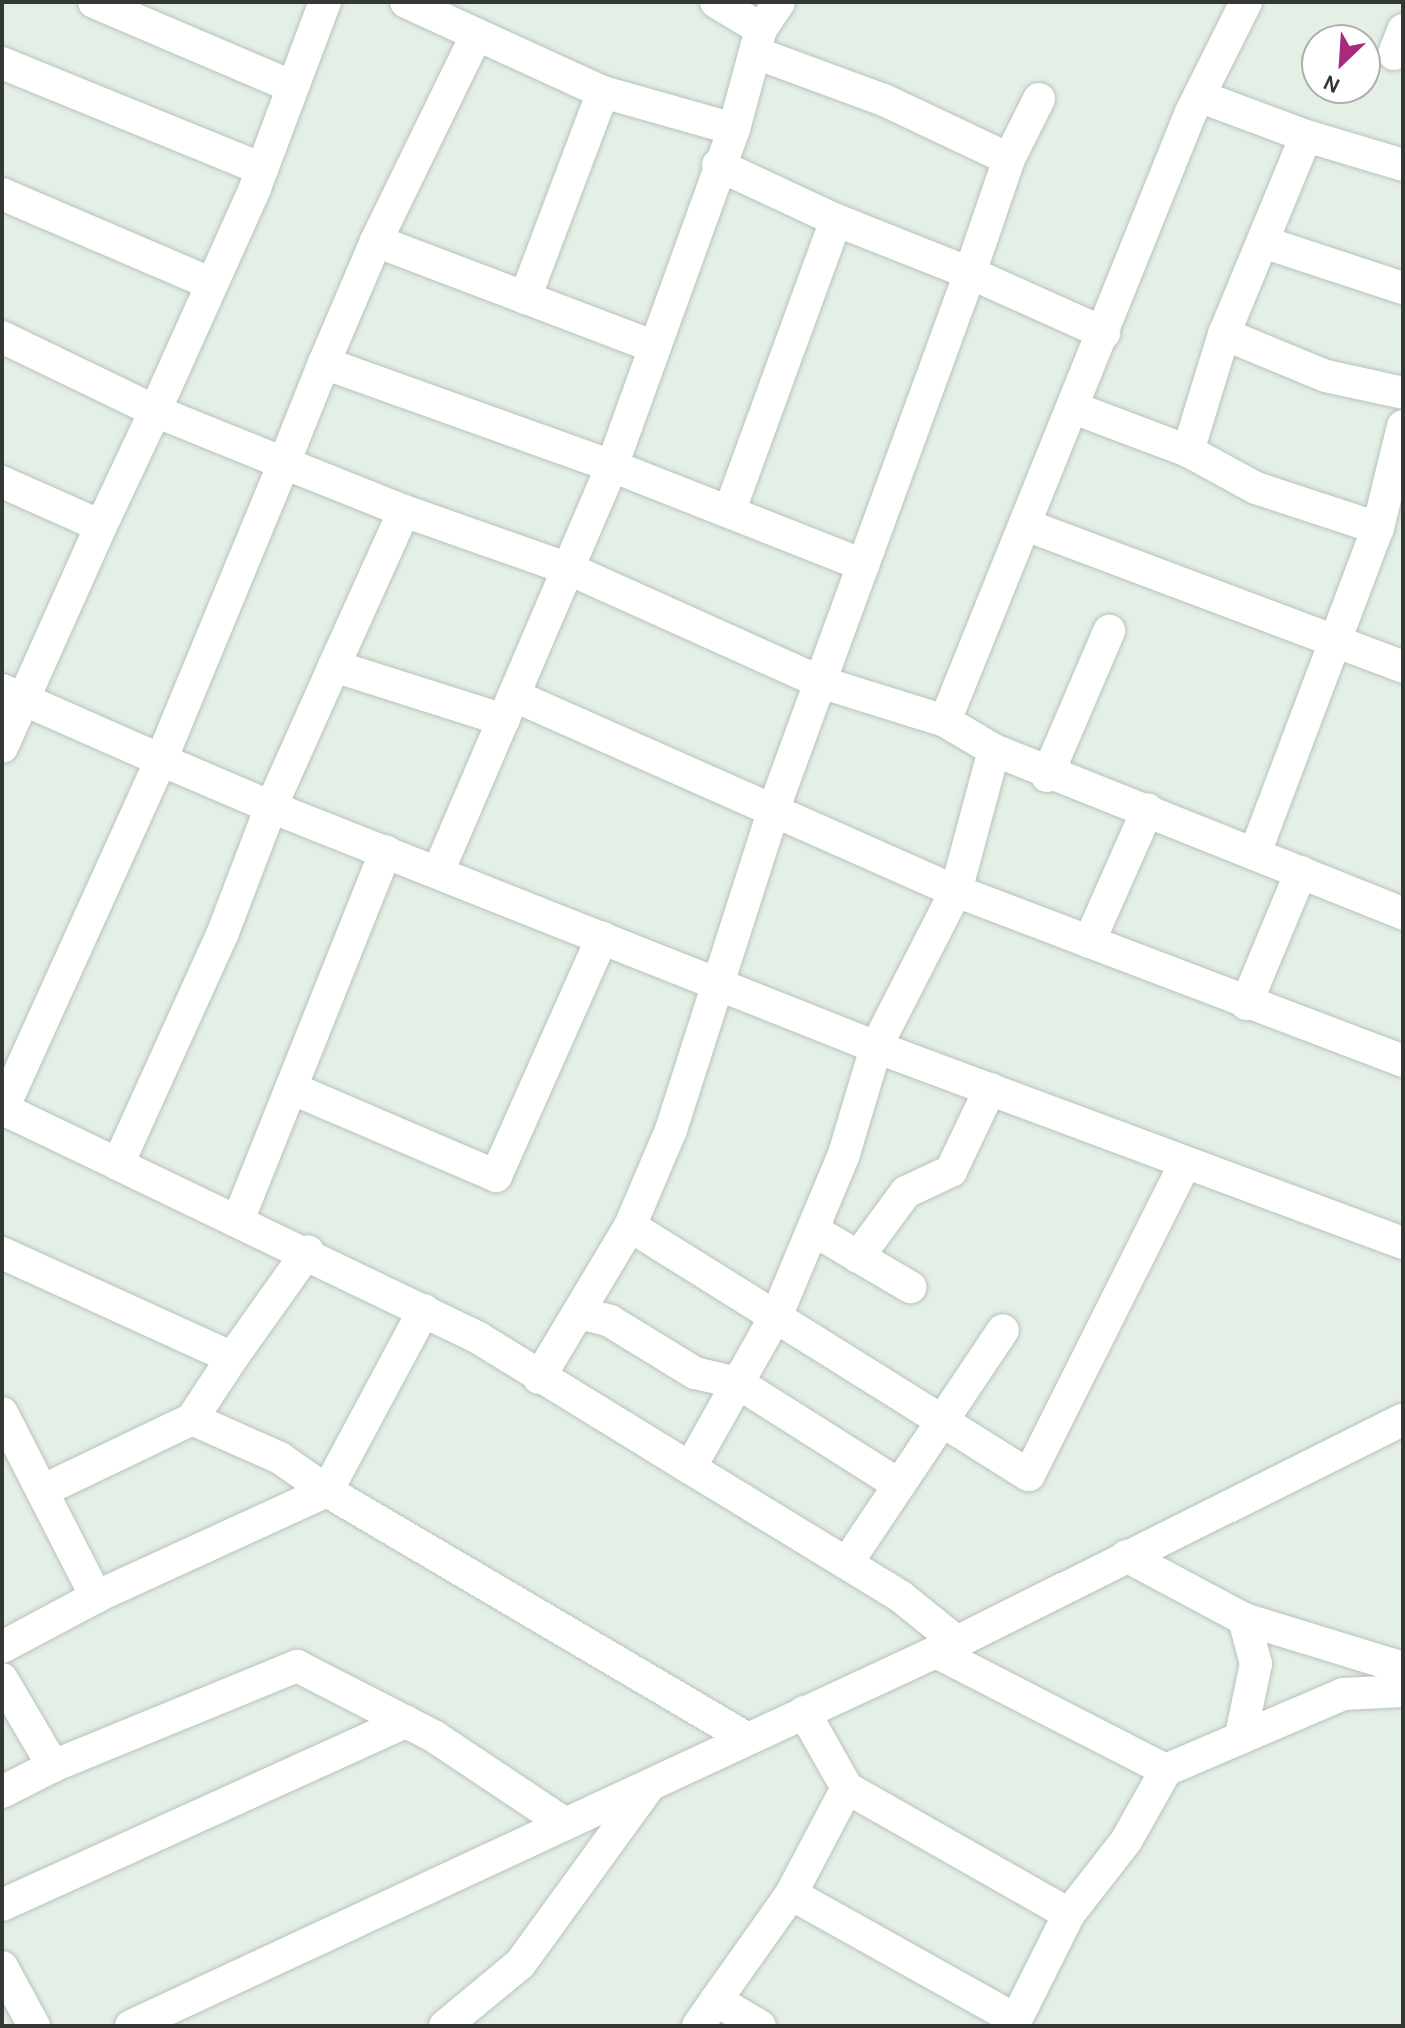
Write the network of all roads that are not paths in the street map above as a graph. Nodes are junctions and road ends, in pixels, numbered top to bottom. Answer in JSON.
{"nodes":[{"id":1,"x":94,"y":2,"type":"edge"},
{"id":2,"x":325,"y":2,"type":"edge"},
{"id":3,"x":716,"y":2,"type":"edge"},
{"id":4,"x":1237,"y":4,"type":"edge"},
{"id":5,"x":419,"y":5,"type":"edge"},
{"id":6,"x":768,"y":22,"type":"edge"},
{"id":7,"x":477,"y":34,"type":"junction"},
{"id":8,"x":2,"y":63,"type":"edge"},
{"id":9,"x":293,"y":87,"type":"junction"},
{"id":10,"x":603,"y":92,"type":"junction"},
{"id":11,"x":1199,"y":96,"type":"junction"},
{"id":12,"x":1039,"y":99,"type":"dead end"},
{"id":13,"x":734,"y":129,"type":"junction"},
{"id":14,"x":1306,"y":136,"type":"junction"},
{"id":15,"x":1009,"y":159,"type":"junction"},
{"id":16,"x":718,"y":165,"type":"junction"},
{"id":17,"x":1403,"y":165,"type":"edge"},
{"id":18,"x":262,"y":169,"type":"junction"},
{"id":19,"x":2,"y":194,"type":"edge"},
{"id":20,"x":836,"y":220,"type":"junction"},
{"id":21,"x":376,"y":241,"type":"junction"},
{"id":22,"x":1266,"y":243,"type":"junction"},
{"id":23,"x":970,"y":273,"type":"junction"},
{"id":24,"x":212,"y":284,"type":"junction"},
{"id":25,"x":1403,"y":288,"type":"edge"},
{"id":26,"x":525,"y":298,"type":"junction"},
{"id":27,"x":1104,"y":333,"type":"junction"},
{"id":28,"x":1224,"y":334,"type":"junction"},
{"id":29,"x":2,"y":337,"type":"edge"},
{"id":30,"x":652,"y":346,"type":"junction"},
{"id":31,"x":324,"y":363,"type":"junction"},
{"id":32,"x":1403,"y":393,"type":"edge"},
{"id":33,"x":1074,"y":408,"type":"junction"},
{"id":34,"x":155,"y":411,"type":"junction"},
{"id":35,"x":1403,"y":426,"type":"edge"},
{"id":36,"x":1188,"y":451,"type":"junction"},
{"id":37,"x":284,"y":463,"type":"junction"},
{"id":38,"x":612,"y":466,"type":"junction"},
{"id":39,"x":2,"y":482,"type":"edge"},
{"id":40,"x":404,"y":511,"type":"junction"},
{"id":41,"x":729,"y":512,"type":"junction"},
{"id":42,"x":1026,"y":525,"type":"junction"},
{"id":43,"x":101,"y":526,"type":"junction"},
{"id":44,"x":1378,"y":528,"type":"junction"},
{"id":45,"x":863,"y":565,"type":"junction"},
{"id":46,"x":569,"y":569,"type":"junction"},
{"id":47,"x":1109,"y":631,"type":"dead end"},
{"id":48,"x":1337,"y":643,"type":"junction"},
{"id":49,"x":334,"y":666,"type":"junction"},
{"id":50,"x":1403,"y":667,"type":"edge"},
{"id":51,"x":820,"y":682,"type":"junction"},
{"id":52,"x":12,"y":696,"type":"edge"},
{"id":53,"x":509,"y":708,"type":"junction"},
{"id":54,"x":945,"y":721,"type":"junction"},
{"id":55,"x":2,"y":747,"type":"edge"},
{"id":56,"x":994,"y":750,"type":"junction"},
{"id":57,"x":161,"y":760,"type":"junction"},
{"id":58,"x":1047,"y":776,"type":"junction"},
{"id":59,"x":775,"y":806,"type":"junction"},
{"id":60,"x":271,"y":807,"type":"junction"},
{"id":61,"x":1148,"y":809,"type":"junction"},
{"id":62,"x":386,"y":851,"type":"junction"},
{"id":63,"x":1255,"y":853,"type":"junction"},
{"id":64,"x":438,"y":872,"type":"junction"},
{"id":65,"x":1301,"y":872,"type":"junction"},
{"id":66,"x":956,"y":891,"type":"junction"},
{"id":67,"x":1403,"y":914,"type":"edge"},
{"id":68,"x":602,"y":938,"type":"junction"},
{"id":69,"x":1089,"y":942,"type":"junction"},
{"id":70,"x":717,"y":984,"type":"junction"},
{"id":71,"x":1246,"y":1004,"type":"junction"},
{"id":72,"x":876,"y":1047,"type":"junction"},
{"id":73,"x":1403,"y":1061,"type":"edge"},
{"id":74,"x":291,"y":1088,"type":"junction"},
{"id":75,"x":990,"y":1089,"type":"junction"},
{"id":76,"x":2,"y":1110,"type":"edge"},
{"id":77,"x":1185,"y":1163,"type":"junction"},
{"id":78,"x":118,"y":1164,"type":"junction"},
{"id":79,"x":239,"y":1218,"type":"junction"},
{"id":80,"x":630,"y":1226,"type":"junction"},
{"id":81,"x":813,"y":1230,"type":"junction"},
{"id":82,"x":1403,"y":1243,"type":"edge"},
{"id":83,"x":308,"y":1251,"type":"junction"},
{"id":84,"x":2,"y":1253,"type":"edge"},
{"id":85,"x":858,"y":1257,"type":"junction"},
{"id":86,"x":910,"y":1287,"type":"dead end"},
{"id":87,"x":424,"y":1310,"type":"junction"},
{"id":88,"x":579,"y":1313,"type":"junction"},
{"id":89,"x":773,"y":1321,"type":"junction"},
{"id":90,"x":1003,"y":1330,"type":"dead end"},
{"id":91,"x":232,"y":1358,"type":"junction"},
{"id":92,"x":539,"y":1378,"type":"junction"},
{"id":93,"x":738,"y":1383,"type":"junction"},
{"id":94,"x":2,"y":1413,"type":"edge"},
{"id":95,"x":192,"y":1419,"type":"junction"},
{"id":96,"x":938,"y":1420,"type":"junction"},
{"id":97,"x":1403,"y":1420,"type":"edge"},
{"id":98,"x":690,"y":1468,"type":"junction"},
{"id":99,"x":896,"y":1483,"type":"junction"},
{"id":100,"x":42,"y":1491,"type":"junction"},
{"id":101,"x":327,"y":1491,"type":"junction"},
{"id":102,"x":1126,"y":1556,"type":"junction"},
{"id":103,"x":847,"y":1563,"type":"junction"},
{"id":104,"x":96,"y":1597,"type":"junction"},
{"id":105,"x":1244,"y":1619,"type":"junction"},
{"id":106,"x":2,"y":1647,"type":"edge"},
{"id":107,"x":947,"y":1647,"type":"junction"},
{"id":108,"x":1403,"y":1668,"type":"edge"},
{"id":109,"x":2,"y":1679,"type":"edge"},
{"id":110,"x":1403,"y":1691,"type":"edge"},
{"id":111,"x":804,"y":1712,"type":"junction"},
{"id":112,"x":406,"y":1722,"type":"junction"},
{"id":113,"x":1241,"y":1735,"type":"junction"},
{"id":114,"x":746,"y":1738,"type":"junction"},
{"id":115,"x":53,"y":1766,"type":"junction"},
{"id":116,"x":1166,"y":1770,"type":"junction"},
{"id":117,"x":652,"y":1782,"type":"junction"},
{"id":118,"x":847,"y":1788,"type":"junction"},
{"id":119,"x":2,"y":1792,"type":"edge"},
{"id":120,"x":564,"y":1823,"type":"junction"},
{"id":121,"x":791,"y":1894,"type":"junction"},
{"id":122,"x":2,"y":1905,"type":"edge"},
{"id":123,"x":1069,"y":1914,"type":"junction"},
{"id":124,"x":2,"y":1967,"type":"edge"},
{"id":125,"x":716,"y":2000,"type":"junction"},
{"id":126,"x":1014,"y":2023,"type":"edge"},
{"id":127,"x":34,"y":2026,"type":"edge"},
{"id":128,"x":131,"y":2026,"type":"edge"},
{"id":129,"x":445,"y":2026,"type":"edge"},
{"id":130,"x":698,"y":2026,"type":"edge"},
{"id":131,"x":760,"y":2026,"type":"edge"}],
"edges":[{"from":1,"to":9,"type":"street"},
{"from":2,"to":9,"type":"street"},
{"from":3,"to":6,"type":"street"},
{"from":4,"to":11,"type":"street"},
{"from":5,"to":7,"type":"street"},
{"from":6,"to":13,"type":"street"},
{"from":6,"to":15,"type":"street"},
{"from":7,"to":10,"type":"street"},
{"from":7,"to":21,"type":"street"},
{"from":8,"to":18,"type":"street"},
{"from":9,"to":18,"type":"street"},
{"from":10,"to":13,"type":"street"},
{"from":10,"to":26,"type":"street"},
{"from":11,"to":14,"type":"street"},
{"from":11,"to":27,"type":"street"},
{"from":12,"to":15,"type":"street"},
{"from":13,"to":16,"type":"street"},
{"from":14,"to":17,"type":"street"},
{"from":14,"to":22,"type":"street"},
{"from":15,"to":23,"type":"street"},
{"from":16,"to":20,"type":"street"},
{"from":16,"to":30,"type":"street"},
{"from":18,"to":24,"type":"street"},
{"from":19,"to":24,"type":"street"},
{"from":20,"to":23,"type":"street"},
{"from":20,"to":41,"type":"street"},
{"from":21,"to":26,"type":"street"},
{"from":21,"to":31,"type":"street"},
{"from":22,"to":25,"type":"street"},
{"from":22,"to":28,"type":"street"},
{"from":23,"to":27,"type":"street"},
{"from":23,"to":45,"type":"street"},
{"from":24,"to":34,"type":"street"},
{"from":26,"to":30,"type":"street"},
{"from":27,"to":33,"type":"street"},
{"from":28,"to":32,"type":"street"},
{"from":28,"to":36,"type":"street"},
{"from":29,"to":34,"type":"street"},
{"from":30,"to":38,"type":"street"},
{"from":31,"to":37,"type":"street"},
{"from":31,"to":38,"type":"street"},
{"from":33,"to":36,"type":"street"},
{"from":33,"to":42,"type":"street"},
{"from":34,"to":37,"type":"street"},
{"from":34,"to":43,"type":"street"},
{"from":35,"to":44,"type":"street"},
{"from":36,"to":44,"type":"street"},
{"from":37,"to":40,"type":"street"},
{"from":37,"to":57,"type":"street"},
{"from":38,"to":41,"type":"street"},
{"from":38,"to":46,"type":"street"},
{"from":39,"to":43,"type":"street"},
{"from":40,"to":46,"type":"street"},
{"from":40,"to":49,"type":"street"},
{"from":41,"to":45,"type":"street"},
{"from":42,"to":48,"type":"street"},
{"from":42,"to":54,"type":"street"},
{"from":43,"to":52,"type":"street"},
{"from":44,"to":48,"type":"street"},
{"from":45,"to":51,"type":"street"},
{"from":46,"to":51,"type":"street"},
{"from":46,"to":53,"type":"street"},
{"from":47,"to":58,"type":"street"},
{"from":48,"to":50,"type":"street"},
{"from":48,"to":63,"type":"street"},
{"from":49,"to":53,"type":"street"},
{"from":49,"to":60,"type":"street"},
{"from":51,"to":54,"type":"street"},
{"from":51,"to":59,"type":"street"},
{"from":52,"to":55,"type":"street"},
{"from":52,"to":57,"type":"street"},
{"from":53,"to":59,"type":"street"},
{"from":53,"to":64,"type":"street"},
{"from":54,"to":56,"type":"street"},
{"from":56,"to":58,"type":"street"},
{"from":56,"to":66,"type":"street"},
{"from":57,"to":60,"type":"street"},
{"from":57,"to":76,"type":"street"},
{"from":58,"to":61,"type":"street"},
{"from":59,"to":66,"type":"street"},
{"from":59,"to":70,"type":"street"},
{"from":60,"to":62,"type":"street"},
{"from":60,"to":78,"type":"street"},
{"from":61,"to":63,"type":"street"},
{"from":61,"to":69,"type":"street"},
{"from":62,"to":64,"type":"street"},
{"from":62,"to":74,"type":"street"},
{"from":63,"to":65,"type":"street"},
{"from":64,"to":68,"type":"street"},
{"from":65,"to":67,"type":"street"},
{"from":65,"to":71,"type":"street"},
{"from":66,"to":69,"type":"street"},
{"from":66,"to":72,"type":"street"},
{"from":68,"to":70,"type":"street"},
{"from":68,"to":74,"type":"street"},
{"from":69,"to":71,"type":"street"},
{"from":70,"to":72,"type":"street"},
{"from":70,"to":80,"type":"street"},
{"from":71,"to":73,"type":"street"},
{"from":72,"to":75,"type":"street"},
{"from":72,"to":81,"type":"street"},
{"from":74,"to":79,"type":"street"},
{"from":75,"to":77,"type":"street"},
{"from":75,"to":85,"type":"street"},
{"from":76,"to":78,"type":"street"},
{"from":77,"to":82,"type":"street"},
{"from":77,"to":96,"type":"street"},
{"from":78,"to":79,"type":"street"},
{"from":79,"to":83,"type":"street"},
{"from":80,"to":88,"type":"street"},
{"from":80,"to":89,"type":"street"},
{"from":81,"to":85,"type":"street"},
{"from":81,"to":89,"type":"street"},
{"from":83,"to":87,"type":"street"},
{"from":83,"to":91,"type":"street"},
{"from":84,"to":91,"type":"street"},
{"from":85,"to":86,"type":"street"},
{"from":87,"to":92,"type":"street"},
{"from":87,"to":101,"type":"street"},
{"from":88,"to":92,"type":"street"},
{"from":88,"to":93,"type":"street"},
{"from":89,"to":93,"type":"street"},
{"from":89,"to":96,"type":"street"},
{"from":90,"to":96,"type":"street"},
{"from":91,"to":95,"type":"street"},
{"from":92,"to":98,"type":"street"},
{"from":93,"to":98,"type":"street"},
{"from":93,"to":99,"type":"street"},
{"from":94,"to":100,"type":"street"},
{"from":95,"to":100,"type":"street"},
{"from":95,"to":101,"type":"street"},
{"from":96,"to":99,"type":"street"},
{"from":97,"to":102,"type":"street"},
{"from":98,"to":103,"type":"street"},
{"from":99,"to":103,"type":"street"},
{"from":100,"to":104,"type":"street"},
{"from":101,"to":104,"type":"street"},
{"from":101,"to":114,"type":"street"},
{"from":102,"to":105,"type":"street"},
{"from":102,"to":107,"type":"street"},
{"from":103,"to":107,"type":"street"},
{"from":104,"to":106,"type":"street"},
{"from":105,"to":108,"type":"street"},
{"from":105,"to":113,"type":"street"},
{"from":107,"to":111,"type":"street"},
{"from":107,"to":116,"type":"street"},
{"from":109,"to":115,"type":"street"},
{"from":110,"to":113,"type":"street"},
{"from":111,"to":114,"type":"street"},
{"from":111,"to":118,"type":"street"},
{"from":112,"to":115,"type":"street"},
{"from":112,"to":120,"type":"street"},
{"from":112,"to":122,"type":"street"},
{"from":113,"to":116,"type":"street"},
{"from":114,"to":117,"type":"street"},
{"from":115,"to":119,"type":"street"},
{"from":116,"to":123,"type":"street"},
{"from":117,"to":120,"type":"street"},
{"from":117,"to":129,"type":"street"},
{"from":118,"to":121,"type":"street"},
{"from":118,"to":123,"type":"street"},
{"from":120,"to":128,"type":"street"},
{"from":121,"to":125,"type":"street"},
{"from":121,"to":126,"type":"street"},
{"from":123,"to":126,"type":"street"},
{"from":124,"to":127,"type":"street"},
{"from":125,"to":130,"type":"street"},
{"from":125,"to":131,"type":"street"}]}
